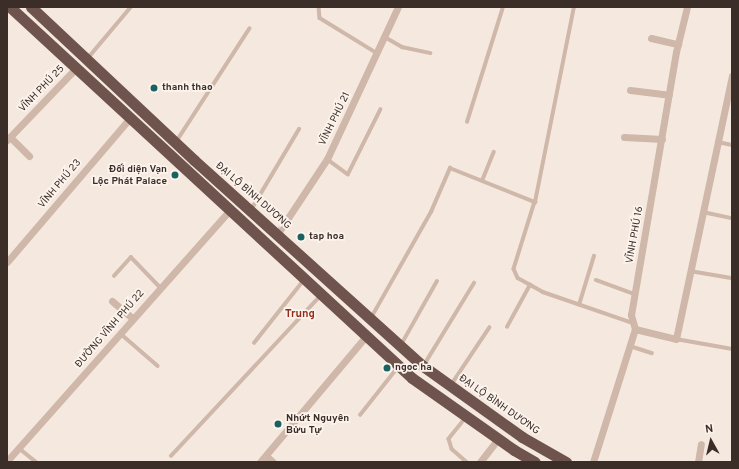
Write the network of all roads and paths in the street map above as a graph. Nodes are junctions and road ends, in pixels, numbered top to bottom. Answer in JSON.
{"nodes":[{"id":1,"x":10,"y":7,"type":"edge"},
{"id":2,"x":131,"y":7,"type":"edge"},
{"id":3,"x":319,"y":7,"type":"edge"},
{"id":4,"x":398,"y":7,"type":"edge"},
{"id":5,"x":503,"y":7,"type":"edge"},
{"id":6,"x":574,"y":7,"type":"edge"},
{"id":7,"x":687,"y":7,"type":"edge"},
{"id":8,"x":35,"y":8,"type":"edge"},
{"id":9,"x":249,"y":29,"type":"dead end"},
{"id":10,"x":385,"y":37,"type":"junction"},
{"id":11,"x":651,"y":38,"type":"dead end"},
{"id":12,"x":678,"y":44,"type":"junction"},
{"id":13,"x":430,"y":53,"type":"dead end"},
{"id":14,"x":378,"y":54,"type":"junction"},
{"id":15,"x":87,"y":59,"type":"junction"},
{"id":16,"x":75,"y":69,"type":"junction"},
{"id":17,"x":732,"y":76,"type":"edge"},
{"id":18,"x":630,"y":90,"type":"dead end"},
{"id":19,"x":669,"y":95,"type":"junction"},
{"id":20,"x":380,"y":110,"type":"dead end"},
{"id":21,"x":129,"y":119,"type":"junction"},
{"id":22,"x":467,"y":122,"type":"dead end"},
{"id":23,"x":299,"y":128,"type":"dead end"},
{"id":24,"x":624,"y":137,"type":"dead end"},
{"id":25,"x":8,"y":138,"type":"edge"},
{"id":26,"x":662,"y":140,"type":"junction"},
{"id":27,"x":176,"y":142,"type":"junction"},
{"id":28,"x":717,"y":142,"type":"junction"},
{"id":29,"x":732,"y":145,"type":"edge"},
{"id":30,"x":494,"y":152,"type":"dead end"},
{"id":31,"x":29,"y":156,"type":"dead end"},
{"id":32,"x":327,"y":159,"type":"junction"},
{"id":33,"x":452,"y":162,"type":"dead end"},
{"id":34,"x":450,"y":168,"type":"junction"},
{"id":35,"x":482,"y":180,"type":"junction"},
{"id":36,"x":535,"y":202,"type":"junction"},
{"id":37,"x":229,"y":211,"type":"junction"},
{"id":38,"x":251,"y":211,"type":"junction"},
{"id":39,"x":702,"y":212,"type":"junction"},
{"id":40,"x":732,"y":218,"type":"edge"},
{"id":41,"x":278,"y":233,"type":"junction"},
{"id":42,"x":268,"y":246,"type":"junction"},
{"id":43,"x":594,"y":256,"type":"dead end"},
{"id":44,"x":7,"y":262,"type":"edge"},
{"id":45,"x":689,"y":271,"type":"junction"},
{"id":46,"x":114,"y":276,"type":"dead end"},
{"id":47,"x":732,"y":278,"type":"edge"},
{"id":48,"x":304,"y":280,"type":"junction"},
{"id":49,"x":596,"y":280,"type":"dead end"},
{"id":50,"x":437,"y":281,"type":"dead end"},
{"id":51,"x":474,"y":284,"type":"dead end"},
{"id":52,"x":530,"y":285,"type":"junction"},
{"id":53,"x":160,"y":287,"type":"junction"},
{"id":54,"x":634,"y":294,"type":"junction"},
{"id":55,"x":320,"y":295,"type":"junction"},
{"id":56,"x":112,"y":301,"type":"dead end"},
{"id":57,"x":579,"y":305,"type":"junction"},
{"id":58,"x":132,"y":318,"type":"junction"},
{"id":59,"x":370,"y":319,"type":"junction"},
{"id":60,"x":634,"y":326,"type":"junction"},
{"id":61,"x":507,"y":327,"type":"dead end"},
{"id":62,"x":489,"y":328,"type":"dead end"},
{"id":63,"x":119,"y":332,"type":"junction"},
{"id":64,"x":366,"y":336,"type":"junction"},
{"id":65,"x":676,"y":339,"type":"junction"},
{"id":66,"x":254,"y":343,"type":"dead end"},
{"id":67,"x":400,"y":346,"type":"junction"},
{"id":68,"x":630,"y":346,"type":"junction"},
{"id":69,"x":732,"y":349,"type":"edge"},
{"id":70,"x":652,"y":353,"type":"dead end"},
{"id":71,"x":158,"y":366,"type":"dead end"},
{"id":72,"x":400,"y":366,"type":"junction"},
{"id":73,"x":423,"y":366,"type":"junction"},
{"id":74,"x":450,"y":386,"type":"junction"},
{"id":75,"x":360,"y":415,"type":"dead end"},
{"id":76,"x":467,"y":417,"type":"junction"},
{"id":77,"x":498,"y":439,"type":"junction"},
{"id":78,"x":702,"y":444,"type":"dead end"},
{"id":79,"x":20,"y":448,"type":"junction"},
{"id":80,"x":171,"y":456,"type":"dead end"},
{"id":81,"x":266,"y":456,"type":"junction"},
{"id":82,"x":7,"y":461,"type":"edge"},
{"id":83,"x":36,"y":462,"type":"edge"},
{"id":84,"x":260,"y":462,"type":"edge"},
{"id":85,"x":273,"y":462,"type":"edge"},
{"id":86,"x":467,"y":462,"type":"edge"},
{"id":87,"x":480,"y":462,"type":"edge"},
{"id":88,"x":535,"y":462,"type":"edge"},
{"id":89,"x":566,"y":462,"type":"edge"},
{"id":90,"x":594,"y":462,"type":"edge"},
{"id":91,"x":698,"y":462,"type":"edge"}],
"edges":[{"from":1,"to":16,"type":"highway"},
{"from":2,"to":15,"type":"lane"},
{"from":3,"to":14,"type":"lane"},
{"from":4,"to":10,"type":"street","name":"VĨNH PHÚ 21"},
{"from":5,"to":22,"type":"lane"},
{"from":6,"to":36,"type":"lane"},
{"from":7,"to":12,"type":"street","name":"VĨNH PHÚ 16"},
{"from":8,"to":15,"type":"highway","name":"ĐẠI LỘ BÌNH DƯƠNG"},
{"from":9,"to":27,"type":"lane"},
{"from":10,"to":13,"type":"lane"},
{"from":10,"to":14,"type":"street","name":"VĨNH PHÚ 21"},
{"from":11,"to":12,"type":"street"},
{"from":12,"to":19,"type":"street","name":"VĨNH PHÚ 16"},
{"from":14,"to":32,"type":"street","name":"VĨNH PHÚ 21"},
{"from":15,"to":27,"type":"highway","name":"ĐẠI LỘ BÌNH DƯƠNG"},
{"from":16,"to":21,"type":"highway"},
{"from":16,"to":25,"type":"street","name":"VĨNH PHÚ 25"},
{"from":17,"to":28,"type":"street"},
{"from":18,"to":19,"type":"street"},
{"from":19,"to":26,"type":"street","name":"VĨNH PHÚ 16"},
{"from":20,"to":32,"type":"lane"},
{"from":21,"to":37,"type":"highway"},
{"from":21,"to":44,"type":"street","name":"VĨNH PHÚ 23"},
{"from":23,"to":38,"type":"lane"},
{"from":24,"to":26,"type":"street"},
{"from":25,"to":31,"type":"street"},
{"from":26,"to":54,"type":"street","name":"VĨNH PHÚ 16"},
{"from":27,"to":38,"type":"highway","name":"ĐẠI LỘ BÌNH DƯƠNG"},
{"from":28,"to":29,"type":"lane"},
{"from":28,"to":39,"type":"street"},
{"from":30,"to":35,"type":"lane"},
{"from":32,"to":41,"type":"street","name":"VĨNH PHÚ 21"},
{"from":33,"to":34,"type":"lane"},
{"from":34,"to":35,"type":"lane"},
{"from":34,"to":59,"type":"lane"},
{"from":35,"to":36,"type":"lane"},
{"from":36,"to":52,"type":"lane"},
{"from":37,"to":42,"type":"highway"},
{"from":37,"to":53,"type":"street","name":"ĐƯỜNG VĨNH PHÚ 22"},
{"from":38,"to":41,"type":"highway","name":"ĐẠI LỘ BÌNH DƯƠNG"},
{"from":39,"to":40,"type":"lane"},
{"from":39,"to":45,"type":"street"},
{"from":41,"to":42,"type":"highway"},
{"from":41,"to":59,"type":"highway","name":"ĐẠI LỘ BÌNH DƯƠNG"},
{"from":42,"to":48,"type":"highway"},
{"from":43,"to":57,"type":"lane"},
{"from":45,"to":47,"type":"lane"},
{"from":45,"to":65,"type":"street"},
{"from":46,"to":53,"type":"lane"},
{"from":48,"to":55,"type":"highway"},
{"from":48,"to":66,"type":"lane"},
{"from":49,"to":54,"type":"lane"},
{"from":50,"to":67,"type":"lane"},
{"from":51,"to":73,"type":"lane"},
{"from":52,"to":57,"type":"lane"},
{"from":52,"to":61,"type":"lane"},
{"from":53,"to":58,"type":"street","name":"ĐƯỜNG VĨNH PHÚ 22"},
{"from":54,"to":60,"type":"street","name":"VĨNH PHÚ 16"},
{"from":55,"to":64,"type":"highway"},
{"from":55,"to":80,"type":"lane"},
{"from":56,"to":58,"type":"street"},
{"from":57,"to":60,"type":"lane"},
{"from":58,"to":63,"type":"street","name":"ĐƯỜNG VĨNH PHÚ 22"},
{"from":59,"to":67,"type":"highway","name":"ĐẠI LỘ BÌNH DƯƠNG"},
{"from":60,"to":65,"type":"street"},
{"from":60,"to":68,"type":"street","name":"VĨNH PHÚ 16"},
{"from":62,"to":74,"type":"lane"},
{"from":63,"to":71,"type":"lane"},
{"from":63,"to":79,"type":"street","name":"ĐƯỜNG VĨNH PHÚ 22"},
{"from":64,"to":72,"type":"highway"},
{"from":64,"to":81,"type":"street"},
{"from":65,"to":69,"type":"lane"},
{"from":67,"to":73,"type":"highway","name":"ĐẠI LỘ BÌNH DƯƠNG"},
{"from":68,"to":70,"type":"lane"},
{"from":68,"to":90,"type":"street","name":"VĨNH PHÚ 16"},
{"from":72,"to":75,"type":"lane"},
{"from":72,"to":76,"type":"highway"},
{"from":73,"to":74,"type":"highway","name":"ĐẠI LỘ BÌNH DƯƠNG"},
{"from":74,"to":89,"type":"highway","name":"ĐẠI LỘ BÌNH DƯƠNG"},
{"from":76,"to":77,"type":"highway"},
{"from":76,"to":86,"type":"lane"},
{"from":77,"to":87,"type":"street"},
{"from":77,"to":88,"type":"highway"},
{"from":78,"to":91,"type":"street"},
{"from":79,"to":82,"type":"street","name":"ĐƯỜNG VĨNH PHÚ 22"},
{"from":79,"to":83,"type":"lane"},
{"from":81,"to":84,"type":"street"},
{"from":81,"to":85,"type":"street"}]}
